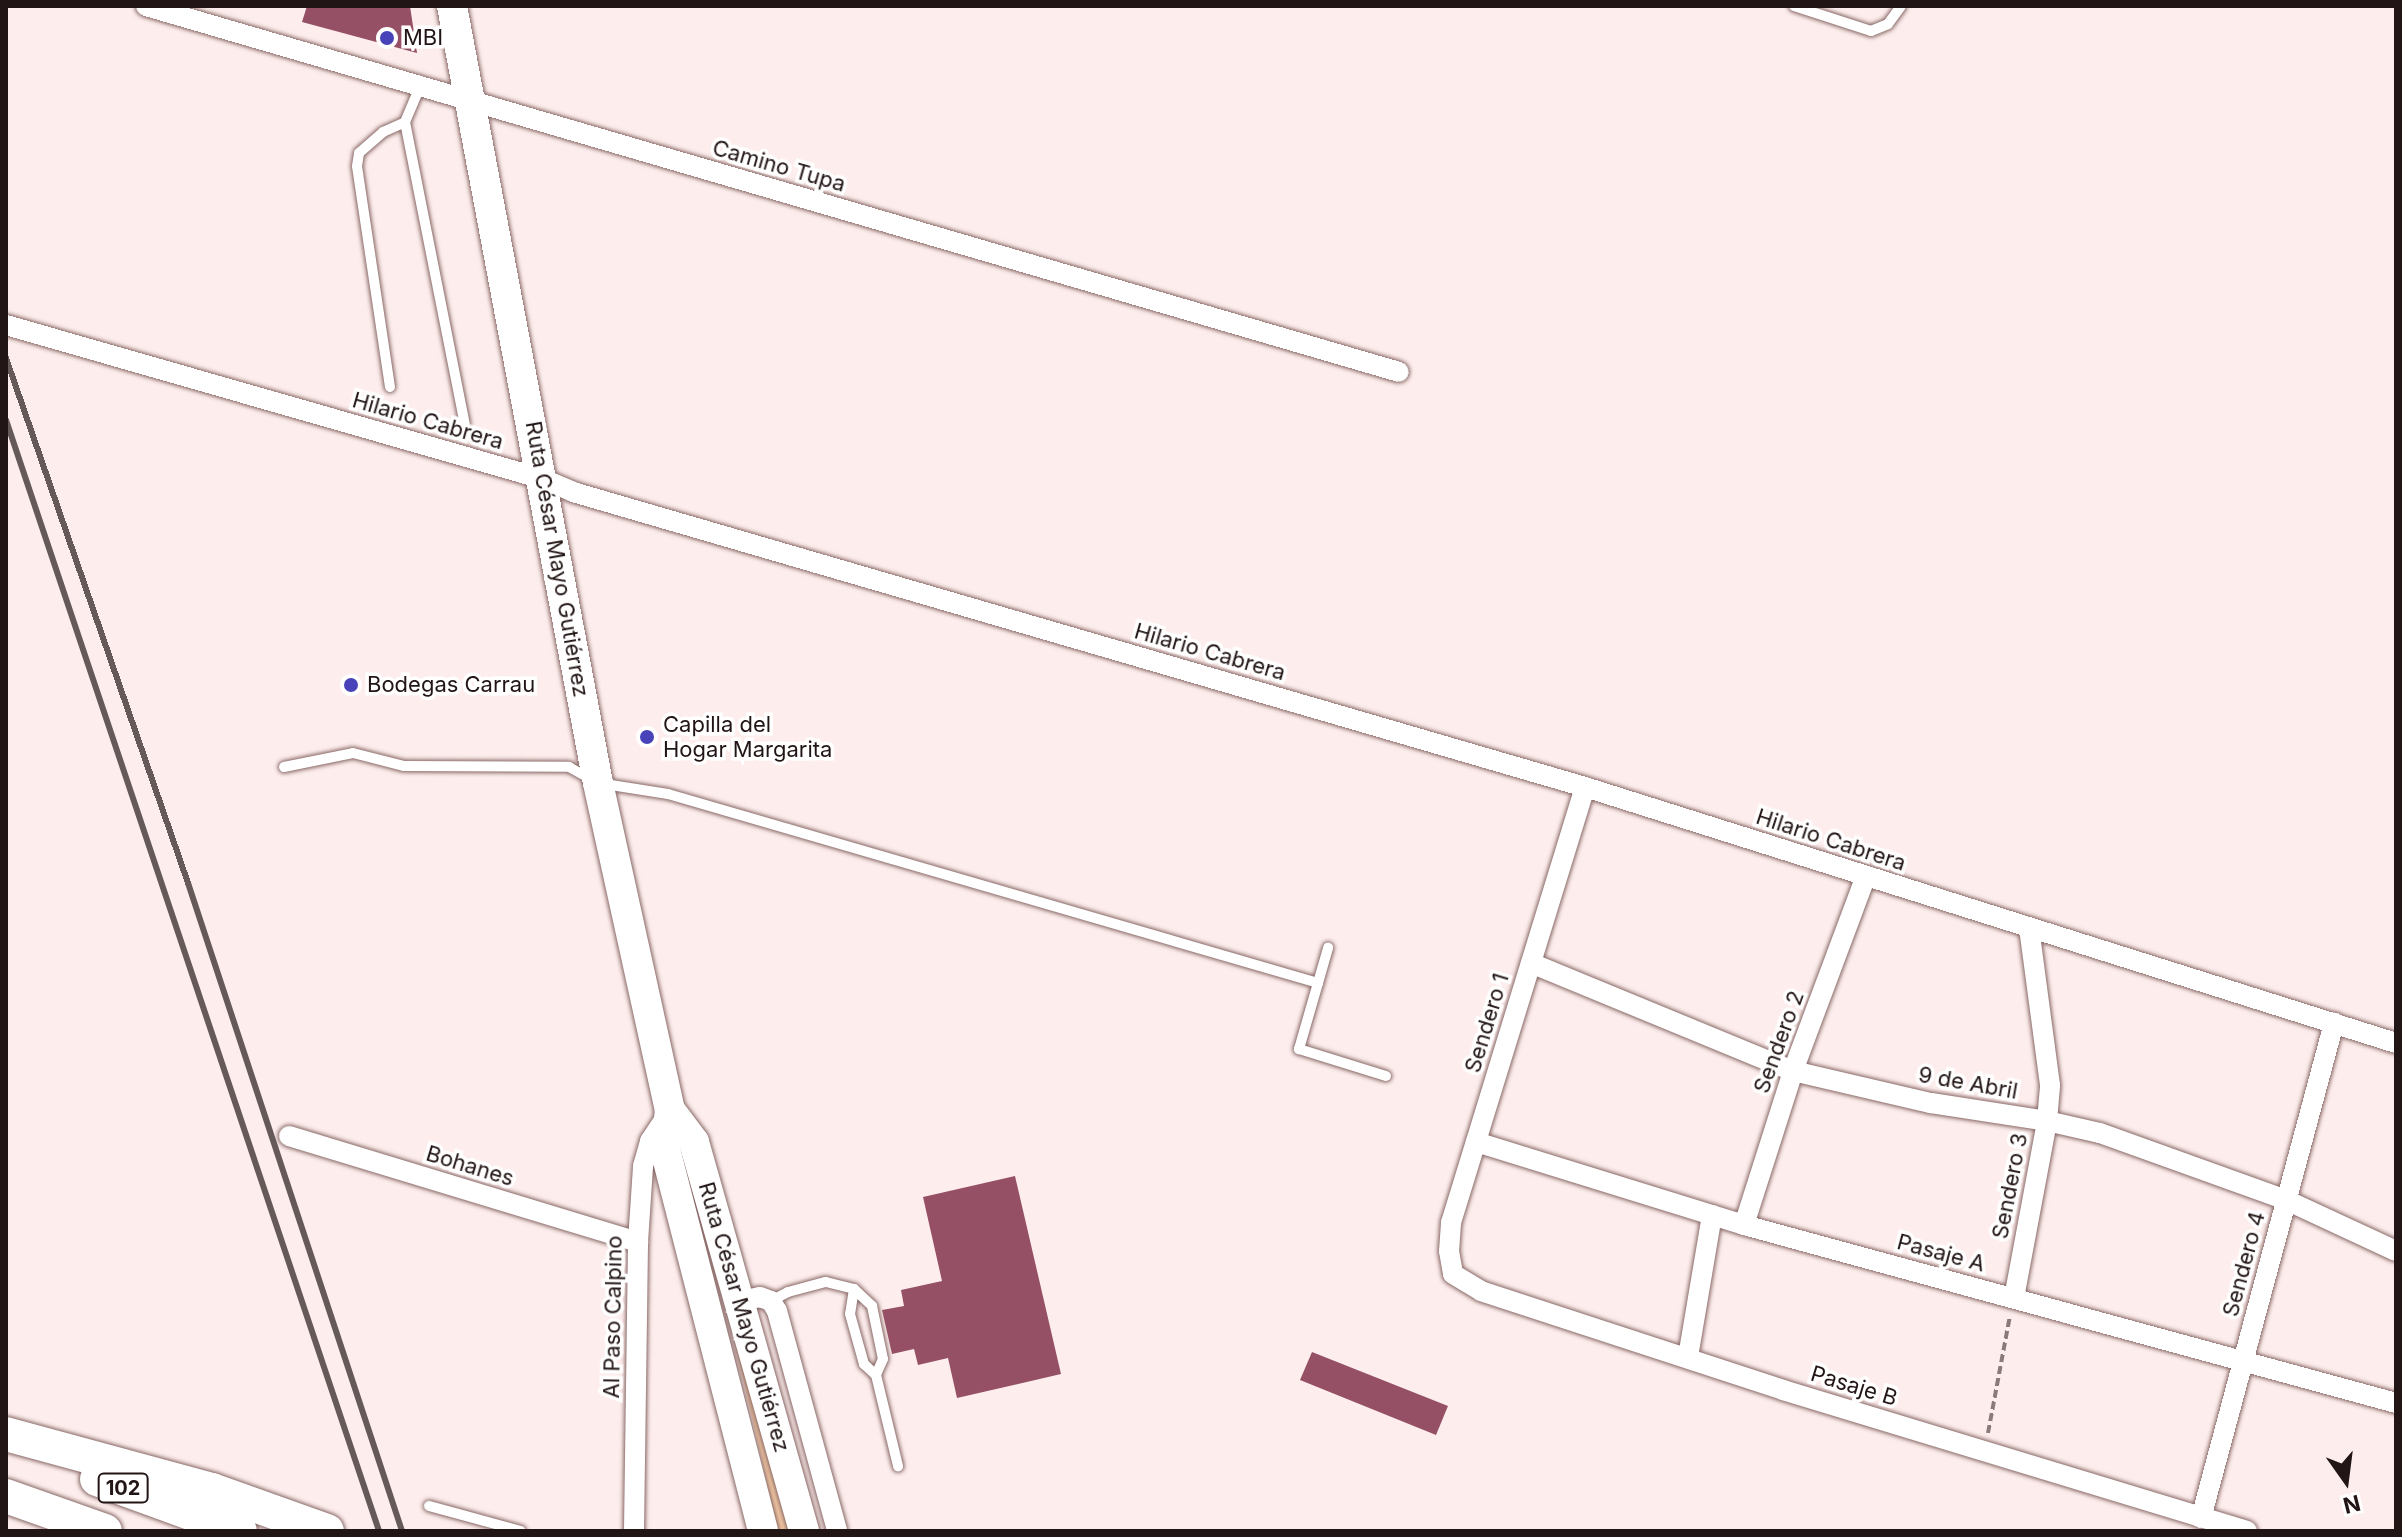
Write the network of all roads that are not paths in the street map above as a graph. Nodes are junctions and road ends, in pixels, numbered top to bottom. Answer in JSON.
{"nodes":[{"id":1,"x":146,"y":6,"type":"edge"},
{"id":2,"x":452,"y":6,"type":"edge"},
{"id":3,"x":1794,"y":6,"type":"edge"},
{"id":4,"x":1901,"y":6,"type":"edge"},
{"id":5,"x":420,"y":87,"type":"junction"},
{"id":6,"x":470,"y":101,"type":"junction"},
{"id":7,"x":405,"y":122,"type":"junction"},
{"id":8,"x":6,"y":325,"type":"edge"},
{"id":9,"x":1399,"y":372,"type":"dead end"},
{"id":10,"x":390,"y":387,"type":"dead end"},
{"id":11,"x":465,"y":424,"type":"dead end"},
{"id":12,"x":543,"y":479,"type":"junction"},
{"id":13,"x":284,"y":767,"type":"dead end"},
{"id":14,"x":598,"y":783,"type":"junction"},
{"id":15,"x":1585,"y":787,"type":"junction"},
{"id":16,"x":1866,"y":876,"type":"junction"},
{"id":17,"x":2029,"y":927,"type":"junction"},
{"id":18,"x":1328,"y":947,"type":"dead end"},
{"id":19,"x":1531,"y":963,"type":"junction"},
{"id":20,"x":1318,"y":983,"type":"junction"},
{"id":21,"x":2334,"y":1023,"type":"junction"},
{"id":22,"x":2396,"y":1043,"type":"edge"},
{"id":23,"x":1793,"y":1071,"type":"junction"},
{"id":24,"x":1386,"y":1076,"type":"dead end"},
{"id":25,"x":670,"y":1110,"type":"junction"},
{"id":26,"x":2047,"y":1121,"type":"junction"},
{"id":27,"x":289,"y":1136,"type":"dead end"},
{"id":28,"x":1476,"y":1142,"type":"junction"},
{"id":29,"x":2286,"y":1200,"type":"junction"},
{"id":30,"x":1712,"y":1215,"type":"junction"},
{"id":31,"x":1744,"y":1225,"type":"junction"},
{"id":32,"x":638,"y":1242,"type":"junction"},
{"id":33,"x":2396,"y":1251,"type":"edge"},
{"id":34,"x":1453,"y":1274,"type":"joint"},
{"id":35,"x":854,"y":1289,"type":"junction"},
{"id":36,"x":2014,"y":1298,"type":"junction"},
{"id":37,"x":740,"y":1301,"type":"junction"},
{"id":38,"x":771,"y":1301,"type":"junction"},
{"id":39,"x":1688,"y":1357,"type":"junction"},
{"id":40,"x":2243,"y":1361,"type":"junction"},
{"id":41,"x":876,"y":1375,"type":"junction"},
{"id":42,"x":2396,"y":1403,"type":"edge"},
{"id":43,"x":6,"y":1434,"type":"edge"},
{"id":44,"x":6,"y":1446,"type":"edge"},
{"id":45,"x":898,"y":1466,"type":"dead end"},
{"id":46,"x":6,"y":1496,"type":"edge"},
{"id":47,"x":429,"y":1506,"type":"dead end"},
{"id":48,"x":6,"y":1512,"type":"edge"},
{"id":49,"x":2201,"y":1518,"type":"junction"},
{"id":50,"x":48,"y":1531,"type":"edge"},
{"id":51,"x":105,"y":1531,"type":"edge"},
{"id":52,"x":240,"y":1531,"type":"edge"},
{"id":53,"x":327,"y":1531,"type":"edge"},
{"id":54,"x":521,"y":1531,"type":"edge"},
{"id":55,"x":634,"y":1531,"type":"edge"},
{"id":56,"x":763,"y":1531,"type":"edge"},
{"id":57,"x":804,"y":1531,"type":"edge"},
{"id":58,"x":837,"y":1531,"type":"edge"},
{"id":59,"x":2247,"y":1531,"type":"edge"}],
"edges":[{"from":1,"to":5,"type":"street","name":"Camino Tupa"},
{"from":2,"to":6,"type":"main road","name":"Ruta César Mayo Gutiérrez"},
{"from":3,"to":4,"type":"lane"},
{"from":5,"to":6,"type":"street","name":"Camino Tupa"},
{"from":5,"to":7,"type":"lane"},
{"from":6,"to":9,"type":"street","name":"Camino Tupa"},
{"from":6,"to":12,"type":"main road","name":"Ruta César Mayo Gutiérrez"},
{"from":7,"to":10,"type":"lane"},
{"from":7,"to":11,"type":"lane"},
{"from":8,"to":12,"type":"street","name":"Hilario Cabrera"},
{"from":12,"to":14,"type":"main road","name":"Ruta César Mayo Gutiérrez"},
{"from":12,"to":15,"type":"street","name":"Hilario Cabrera"},
{"from":13,"to":14,"type":"lane"},
{"from":14,"to":20,"type":"lane"},
{"from":14,"to":25,"type":"main road","name":"Ruta César Mayo Gutiérrez"},
{"from":15,"to":16,"type":"street","name":"Hilario Cabrera"},
{"from":15,"to":19,"type":"street","name":"Sendero 1"},
{"from":16,"to":17,"type":"street","name":"Hilario Cabrera"},
{"from":16,"to":23,"type":"street","name":"Sendero 2"},
{"from":17,"to":21,"type":"street","name":"Hilario Cabrera"},
{"from":17,"to":26,"type":"street","name":"Sendero 3"},
{"from":18,"to":20,"type":"lane"},
{"from":19,"to":23,"type":"street","name":"9 de Abril"},
{"from":19,"to":28,"type":"street","name":"Sendero 1"},
{"from":20,"to":24,"type":"lane"},
{"from":21,"to":22,"type":"street","name":"Hilario Cabrera"},
{"from":21,"to":29,"type":"street","name":"Sendero 4"},
{"from":23,"to":26,"type":"street","name":"9 de Abril"},
{"from":23,"to":31,"type":"street","name":"Sendero 2"},
{"from":25,"to":32,"type":"street","name":"Al Paso Calpino"},
{"from":25,"to":37,"type":"main road","name":"Ruta César Mayo Gutiérrez"},
{"from":25,"to":56,"type":"main road","name":"Ruta César Mayo Gutiérrez"},
{"from":26,"to":29,"type":"street","name":"9 de Abril"},
{"from":26,"to":36,"type":"street","name":"Sendero 3"},
{"from":27,"to":32,"type":"street","name":"Bohanes"},
{"from":28,"to":30,"type":"street","name":"Pasaje A"},
{"from":28,"to":34,"type":"street","name":"Sendero 1"},
{"from":29,"to":33,"type":"street","name":"9 de Abril"},
{"from":29,"to":40,"type":"street","name":"Sendero 4"},
{"from":30,"to":31,"type":"street","name":"Pasaje A"},
{"from":30,"to":39,"type":"street"},
{"from":31,"to":36,"type":"street","name":"Pasaje A"},
{"from":32,"to":55,"type":"street","name":"Al Paso Calpino"},
{"from":34,"to":39,"type":"street","name":"Pasaje B"},
{"from":35,"to":38,"type":"lane"},
{"from":35,"to":41,"type":"lane"},
{"from":35,"to":41,"type":"lane"},
{"from":36,"to":40,"type":"street","name":"Pasaje A"},
{"from":37,"to":38,"type":"street"},
{"from":37,"to":57,"type":"main road","name":"Ruta César Mayo Gutiérrez"},
{"from":38,"to":58,"type":"street"},
{"from":39,"to":49,"type":"street","name":"Pasaje B"},
{"from":40,"to":42,"type":"street","name":"Pasaje A"},
{"from":40,"to":49,"type":"street","name":"Sendero 4"},
{"from":41,"to":45,"type":"lane"},
{"from":43,"to":53,"type":"highway"},
{"from":44,"to":52,"type":"highway","number":"102"},
{"from":46,"to":51,"type":"highway","number":"102"},
{"from":47,"to":54,"type":"lane"},
{"from":48,"to":50,"type":"highway"},
{"from":49,"to":59,"type":"street","name":"Pasaje B"}]}
